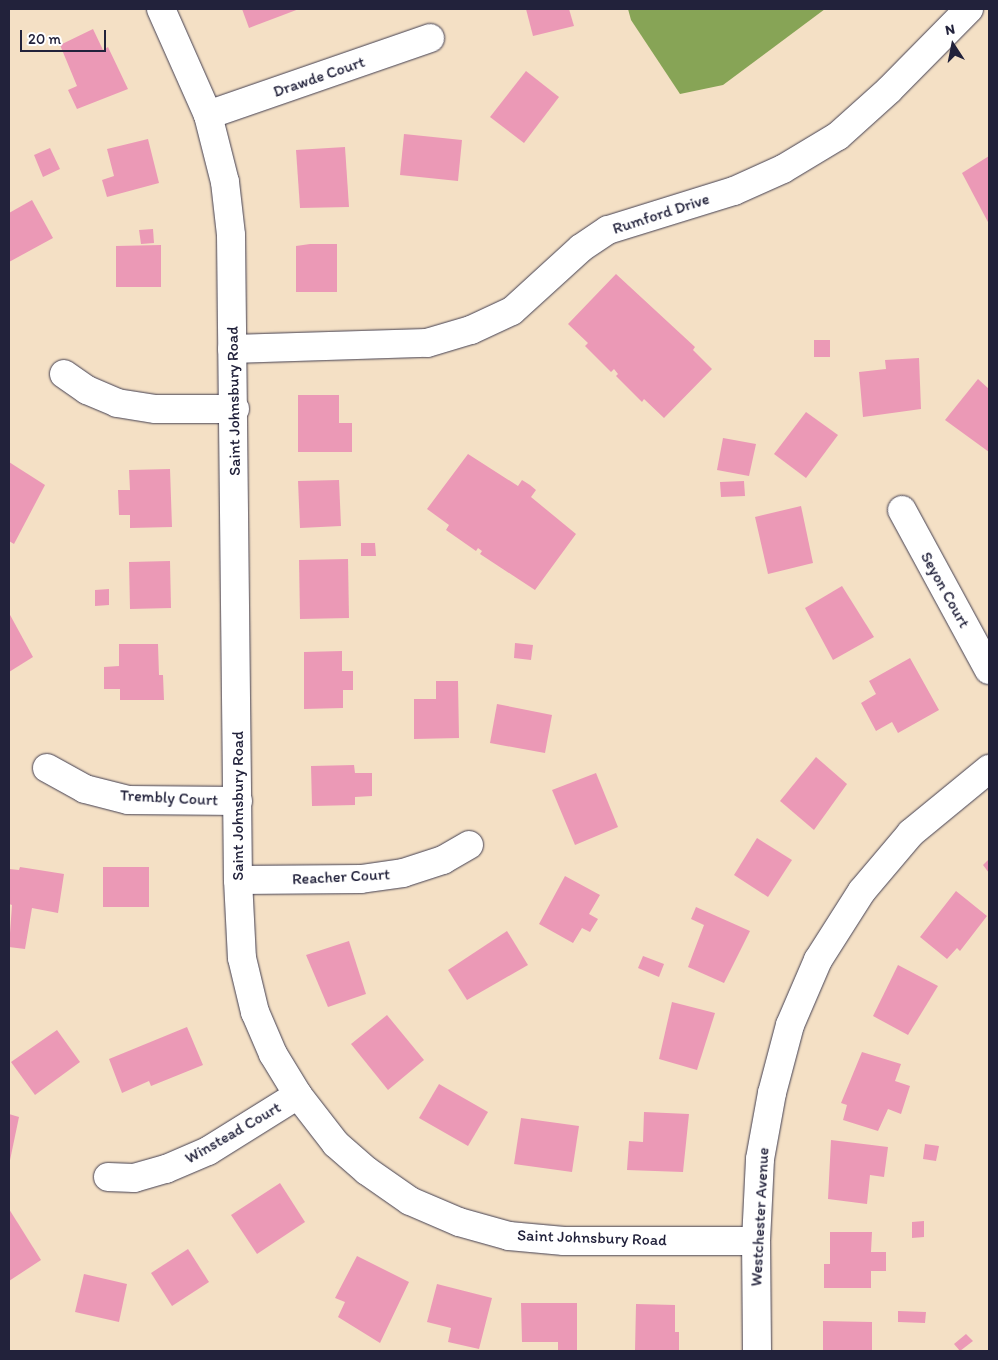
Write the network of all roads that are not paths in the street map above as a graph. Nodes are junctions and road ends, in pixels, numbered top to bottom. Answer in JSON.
{"nodes":[{"id":1,"x":161,"y":9,"type":"edge"},
{"id":2,"x":969,"y":9,"type":"edge"},
{"id":3,"x":430,"y":38,"type":"dead end"},
{"id":4,"x":208,"y":115,"type":"junction"},
{"id":5,"x":232,"y":349,"type":"junction"},
{"id":6,"x":64,"y":374,"type":"dead end"},
{"id":7,"x":235,"y":409,"type":"junction"},
{"id":8,"x":902,"y":510,"type":"dead end"},
{"id":9,"x":989,"y":670,"type":"edge"},
{"id":10,"x":47,"y":768,"type":"dead end"},
{"id":11,"x":989,"y":769,"type":"edge"},
{"id":12,"x":238,"y":801,"type":"junction"},
{"id":13,"x":469,"y":844,"type":"dead end"},
{"id":14,"x":238,"y":880,"type":"junction"},
{"id":15,"x":298,"y":1094,"type":"junction"},
{"id":16,"x":108,"y":1177,"type":"dead end"},
{"id":17,"x":756,"y":1241,"type":"junction"},
{"id":18,"x":756,"y":1351,"type":"edge"}],
"edges":[{"from":1,"to":4,"type":"street","name":"Saint Johnsbury Road"},
{"from":2,"to":5,"type":"street","name":"Rumford Drive"},
{"from":3,"to":4,"type":"street","name":"Drawde Court"},
{"from":4,"to":5,"type":"street","name":"Saint Johnsbury Road"},
{"from":5,"to":7,"type":"street","name":"Saint Johnsbury Road"},
{"from":6,"to":7,"type":"street"},
{"from":7,"to":12,"type":"street","name":"Saint Johnsbury Road"},
{"from":8,"to":9,"type":"street","name":"Seyon Court"},
{"from":10,"to":12,"type":"street","name":"Trembly Court"},
{"from":11,"to":17,"type":"street","name":"Westchester Avenue"},
{"from":12,"to":14,"type":"street","name":"Saint Johnsbury Road"},
{"from":13,"to":14,"type":"street","name":"Reacher Court"},
{"from":14,"to":15,"type":"street","name":"Saint Johnsbury Road"},
{"from":15,"to":16,"type":"street","name":"Winstead Court"},
{"from":15,"to":17,"type":"street","name":"Saint Johnsbury Road"},
{"from":17,"to":18,"type":"street","name":"Westchester Avenue"}]}
